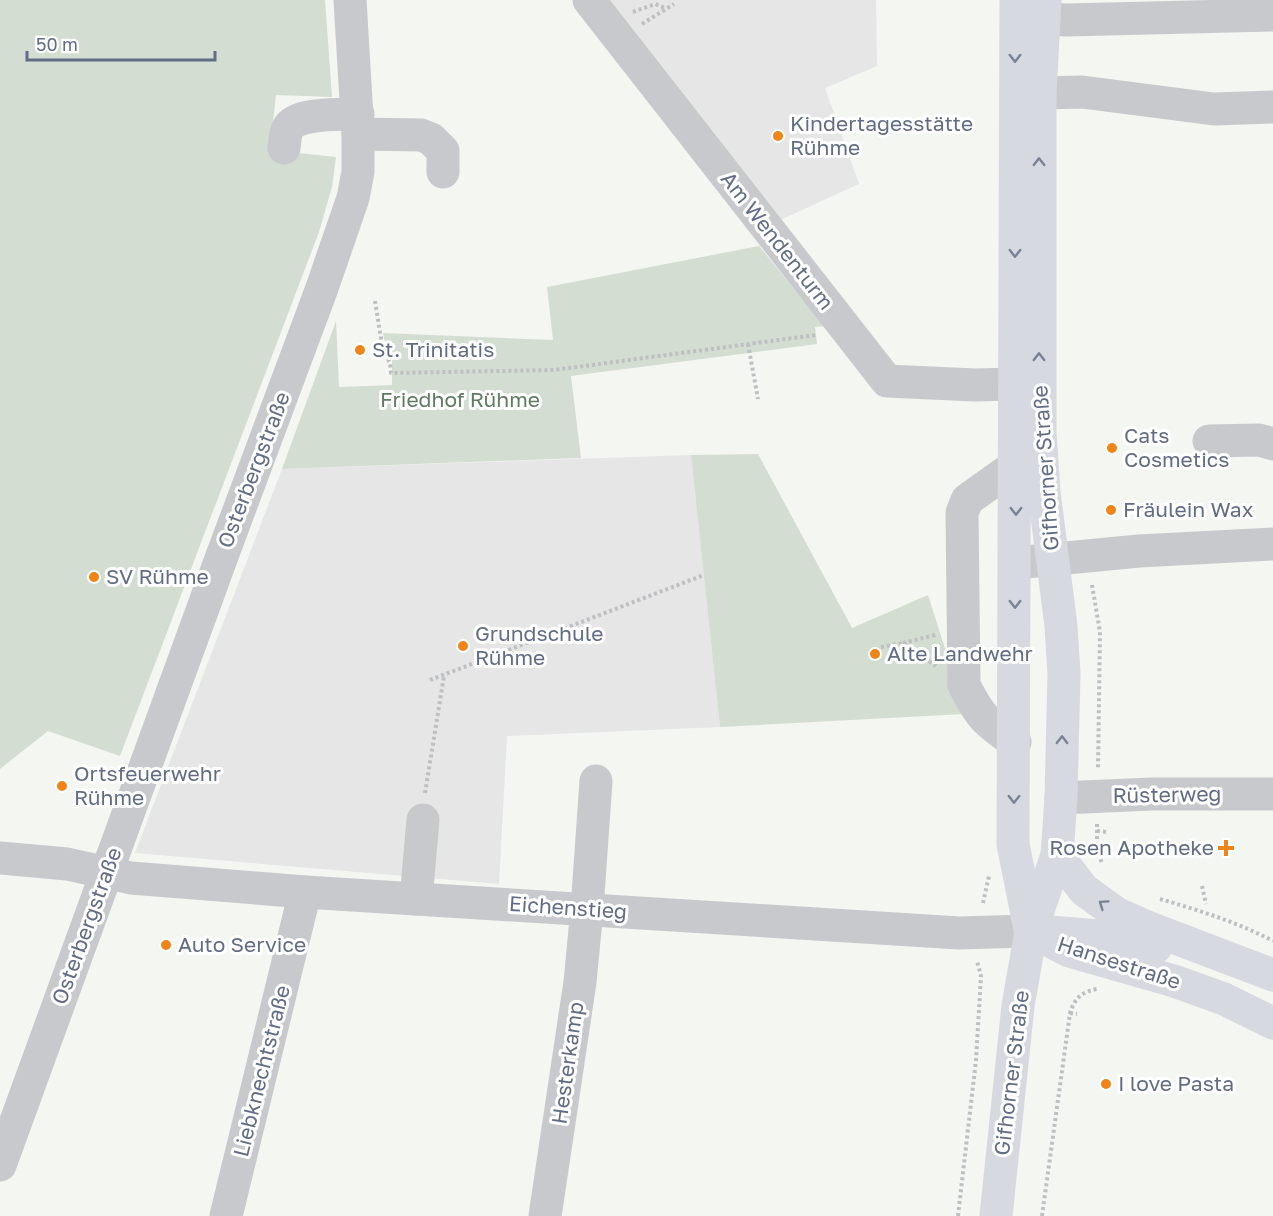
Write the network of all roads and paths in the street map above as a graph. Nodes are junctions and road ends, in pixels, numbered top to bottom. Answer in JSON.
{"nodes":[{"id":1,"x":350,"y":0,"type":"edge"},
{"id":2,"x":590,"y":0,"type":"edge"},
{"id":3,"x":674,"y":4,"type":"dead end"},
{"id":4,"x":666,"y":9,"type":"junction"},
{"id":5,"x":1030,"y":9,"type":"edge"},
{"id":6,"x":625,"y":15,"type":"dead end"},
{"id":7,"x":1273,"y":15,"type":"edge"},
{"id":8,"x":654,"y":17,"type":"dead end"},
{"id":9,"x":1040,"y":93,"type":"junction"},
{"id":10,"x":1273,"y":108,"type":"edge"},
{"id":11,"x":358,"y":124,"type":"junction"},
{"id":12,"x":284,"y":148,"type":"dead end"},
{"id":13,"x":443,"y":172,"type":"dead end"},
{"id":14,"x":375,"y":301,"type":"dead end"},
{"id":15,"x":819,"y":335,"type":"dead end"},
{"id":16,"x":748,"y":344,"type":"junction"},
{"id":17,"x":1015,"y":384,"type":"junction"},
{"id":18,"x":758,"y":399,"type":"dead end"},
{"id":19,"x":1209,"y":441,"type":"dead end"},
{"id":20,"x":1273,"y":444,"type":"edge"},
{"id":21,"x":1016,"y":465,"type":"junction"},
{"id":22,"x":1273,"y":544,"type":"edge"},
{"id":23,"x":1068,"y":558,"type":"junction"},
{"id":24,"x":1015,"y":563,"type":"junction"},
{"id":25,"x":704,"y":575,"type":"dead end"},
{"id":26,"x":930,"y":636,"type":"dead end"},
{"id":27,"x":903,"y":643,"type":"junction"},
{"id":28,"x":881,"y":647,"type":"dead end"},
{"id":29,"x":444,"y":675,"type":"junction"},
{"id":30,"x":430,"y":680,"type":"dead end"},
{"id":31,"x":964,"y":685,"type":"junction"},
{"id":32,"x":1015,"y":742,"type":"junction"},
{"id":33,"x":596,"y":781,"type":"dead end"},
{"id":34,"x":1273,"y":794,"type":"edge"},
{"id":35,"x":1097,"y":797,"type":"junction"},
{"id":36,"x":1061,"y":798,"type":"junction"},
{"id":37,"x":424,"y":807,"type":"joint"},
{"id":38,"x":1097,"y":831,"type":"junction"},
{"id":39,"x":1107,"y":832,"type":"dead end"},
{"id":40,"x":1057,"y":855,"type":"junction"},
{"id":41,"x":0,"y":858,"type":"edge"},
{"id":42,"x":1105,"y":870,"type":"dead end"},
{"id":43,"x":106,"y":872,"type":"junction"},
{"id":44,"x":1202,"y":886,"type":"dead end"},
{"id":45,"x":305,"y":891,"type":"junction"},
{"id":46,"x":1152,"y":896,"type":"dead end"},
{"id":47,"x":416,"y":899,"type":"junction"},
{"id":48,"x":1206,"y":904,"type":"dead end"},
{"id":49,"x":587,"y":909,"type":"junction"},
{"id":50,"x":1031,"y":931,"type":"junction"},
{"id":51,"x":1273,"y":941,"type":"edge"},
{"id":52,"x":976,"y":960,"type":"dead end"},
{"id":53,"x":1273,"y":975,"type":"edge"},
{"id":54,"x":1103,"y":988,"type":"dead end"},
{"id":55,"x":1273,"y":991,"type":"edge"},
{"id":56,"x":1070,"y":1013,"type":"junction"},
{"id":57,"x":1077,"y":1014,"type":"dead end"},
{"id":58,"x":1273,"y":1023,"type":"edge"},
{"id":59,"x":0,"y":1165,"type":"edge"},
{"id":60,"x":226,"y":1216,"type":"edge"},
{"id":61,"x":545,"y":1216,"type":"edge"},
{"id":62,"x":958,"y":1216,"type":"edge"},
{"id":63,"x":996,"y":1216,"type":"edge"},
{"id":64,"x":1042,"y":1216,"type":"edge"}],
"edges":[{"from":1,"to":11,"type":"street","name":"Osterbergstraße"},
{"from":2,"to":17,"type":"street","name":"Am Wendenturm"},
{"from":3,"to":4,"type":"path"},
{"from":4,"to":6,"type":"path"},
{"from":4,"to":8,"type":"path"},
{"from":5,"to":7,"type":"street"},
{"from":5,"to":9,"type":"main road","name":"Gifhorner Straße"},
{"from":5,"to":17,"type":"main road","name":"Gifhorner Straße","one_way":true},
{"from":9,"to":10,"type":"street"},
{"from":23,"to":9,"type":"main road","name":"Gifhorner Straße","one_way":true},
{"from":11,"to":12,"type":"street"},
{"from":11,"to":13,"type":"street"},
{"from":11,"to":43,"type":"street","name":"Osterbergstraße"},
{"from":14,"to":16,"type":"path"},
{"from":15,"to":16,"type":"path"},
{"from":16,"to":18,"type":"path"},
{"from":17,"to":21,"type":"main road","name":"Gifhorner Straße"},
{"from":19,"to":20,"type":"street"},
{"from":21,"to":24,"type":"main road","name":"Gifhorner Straße","one_way":true},
{"from":21,"to":31,"type":"street"},
{"from":22,"to":23,"type":"street"},
{"from":23,"to":24,"type":"street"},
{"from":23,"to":35,"type":"path"},
{"from":36,"to":23,"type":"main road","name":"Gifhorner Straße","one_way":true},
{"from":24,"to":32,"type":"main road","name":"Gifhorner Straße","one_way":true},
{"from":25,"to":29,"type":"path"},
{"from":26,"to":27,"type":"path"},
{"from":27,"to":28,"type":"path"},
{"from":27,"to":31,"type":"path"},
{"from":29,"to":30,"type":"path"},
{"from":29,"to":37,"type":"path"},
{"from":31,"to":32,"type":"street"},
{"from":32,"to":50,"type":"main road","name":"Gifhorner Straße","one_way":true},
{"from":33,"to":49,"type":"street","name":"Hesterkamp"},
{"from":34,"to":35,"type":"street","name":"Rüsterweg"},
{"from":35,"to":36,"type":"street","name":"Rüsterweg"},
{"from":35,"to":38,"type":"path"},
{"from":36,"to":40,"type":"main road","name":"Gifhorner Straße"},
{"from":37,"to":47,"type":"street"},
{"from":38,"to":39,"type":"path"},
{"from":38,"to":42,"type":"path"},
{"from":40,"to":50,"type":"main road","name":"Gifhorner Straße"},
{"from":53,"to":40,"type":"main road","name":"Hansestraße","one_way":true},
{"from":41,"to":43,"type":"street","name":"Eichenstieg"},
{"from":43,"to":45,"type":"street","name":"Eichenstieg"},
{"from":43,"to":59,"type":"street","name":"Osterbergstraße"},
{"from":44,"to":48,"type":"path"},
{"from":45,"to":47,"type":"street","name":"Eichenstieg"},
{"from":45,"to":60,"type":"street","name":"Liebknechtstraße"},
{"from":46,"to":51,"type":"path"},
{"from":47,"to":49,"type":"street","name":"Eichenstieg"},
{"from":49,"to":50,"type":"street","name":"Eichenstieg"},
{"from":49,"to":61,"type":"street","name":"Hesterkamp"},
{"from":50,"to":55,"type":"main road","name":"Hansestraße"},
{"from":50,"to":58,"type":"main road","name":"Hansestraße"},
{"from":50,"to":63,"type":"main road","name":"Gifhorner Straße"},
{"from":52,"to":62,"type":"path"},
{"from":54,"to":56,"type":"path"},
{"from":56,"to":57,"type":"path"},
{"from":56,"to":64,"type":"path"}]}
